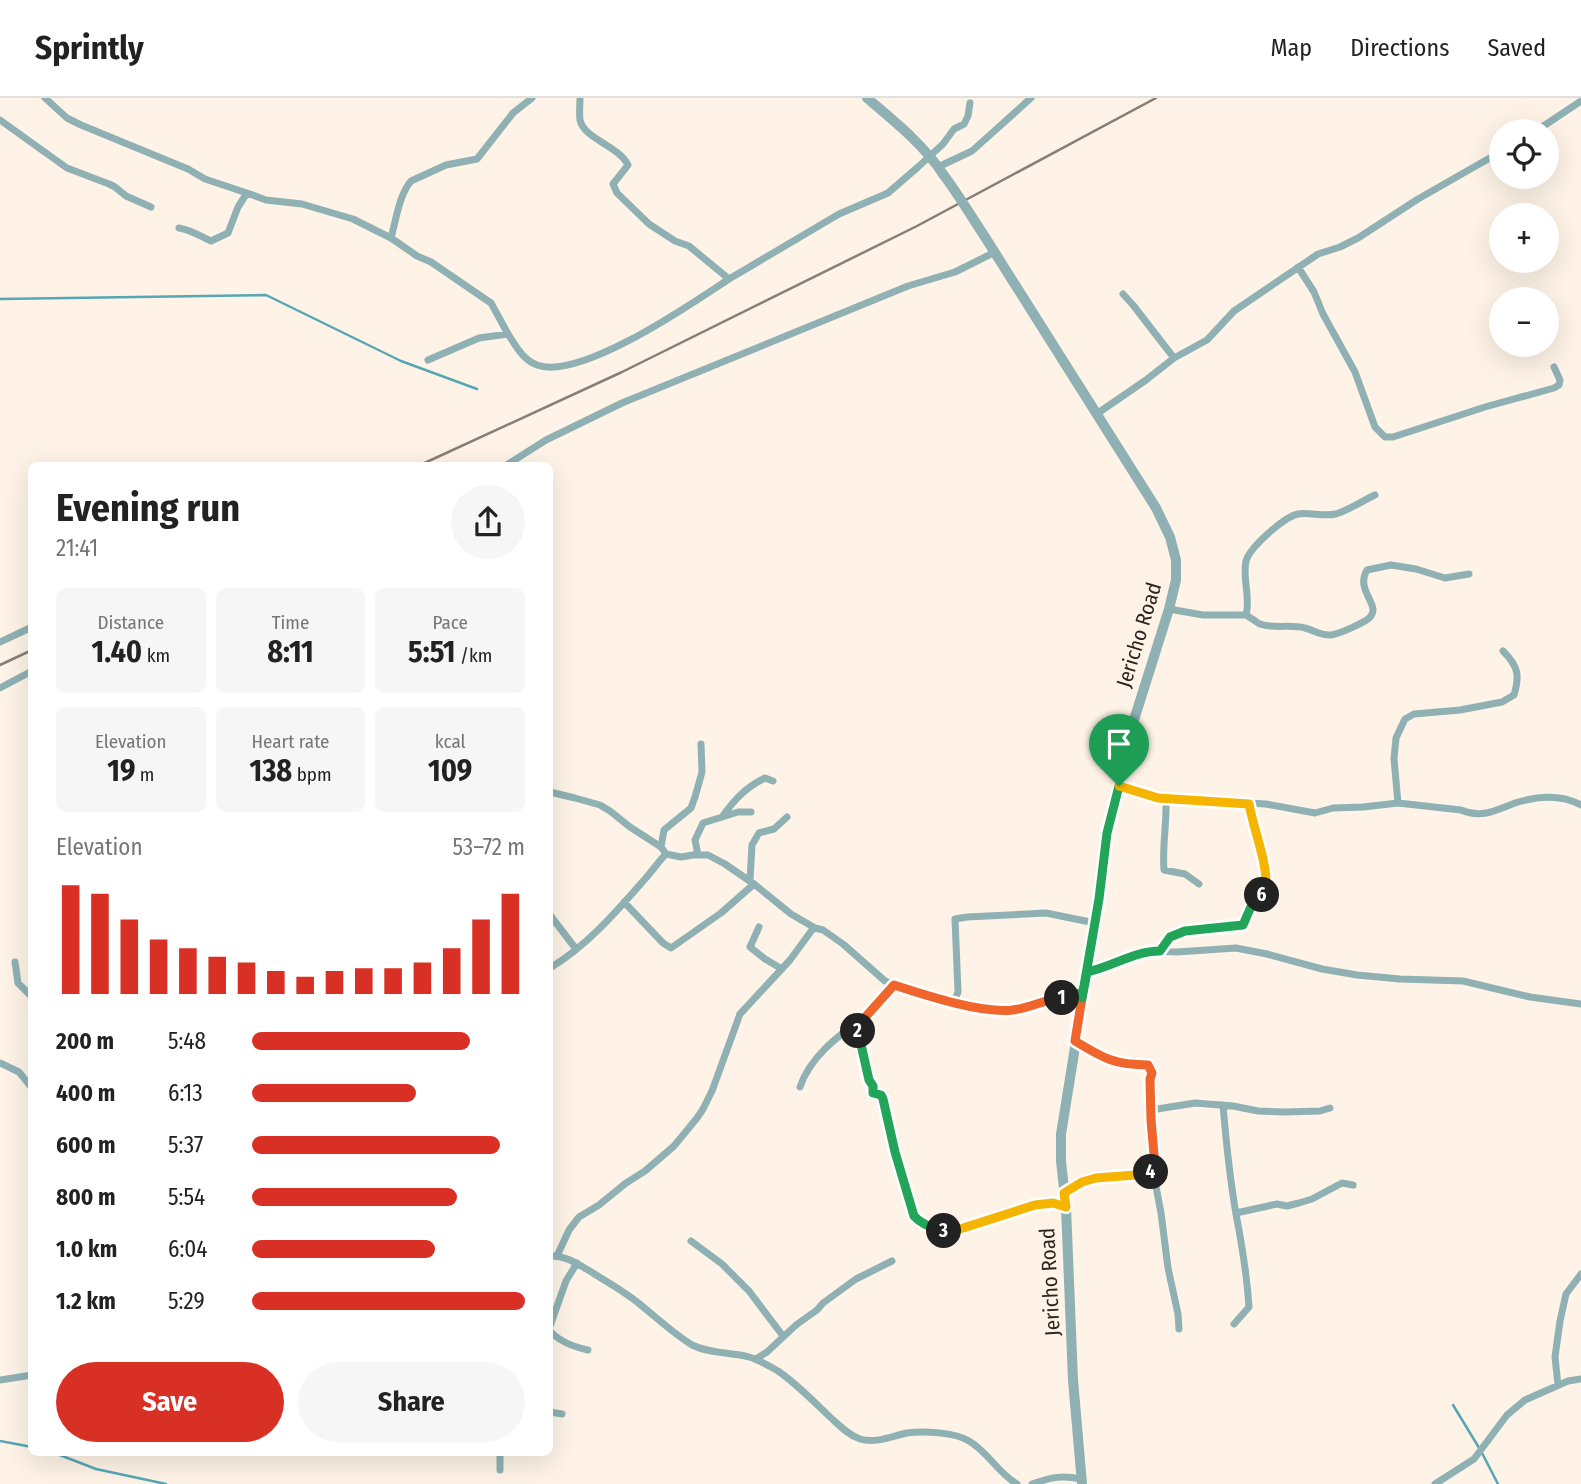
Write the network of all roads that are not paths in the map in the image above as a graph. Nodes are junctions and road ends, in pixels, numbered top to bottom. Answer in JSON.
{"nodes":[{"id":1,"x":45,"y":98,"type":"edge"},
{"id":2,"x":532,"y":98,"type":"edge"},
{"id":3,"x":580,"y":98,"type":"edge"},
{"id":4,"x":867,"y":98,"type":"edge"},
{"id":5,"x":1031,"y":98,"type":"edge"},
{"id":6,"x":1581,"y":100,"type":"edge"},
{"id":7,"x":970,"y":103,"type":"dead end"},
{"id":8,"x":1553,"y":119,"type":"edge"},
{"id":9,"x":0,"y":120,"type":"edge"},
{"id":10,"x":930,"y":157,"type":"junction"},
{"id":11,"x":1489,"y":158,"type":"edge"},
{"id":12,"x":941,"y":171,"type":"junction"},
{"id":13,"x":247,"y":193,"type":"junction"},
{"id":14,"x":151,"y":207,"type":"dead end"},
{"id":15,"x":179,"y":228,"type":"dead end"},
{"id":16,"x":391,"y":238,"type":"junction"},
{"id":17,"x":995,"y":252,"type":"junction"},
{"id":18,"x":1298,"y":267,"type":"junction"},
{"id":19,"x":729,"y":279,"type":"junction"},
{"id":20,"x":1123,"y":294,"type":"dead end"},
{"id":21,"x":508,"y":334,"type":"junction"},
{"id":22,"x":1174,"y":358,"type":"junction"},
{"id":23,"x":428,"y":360,"type":"dead end"},
{"id":24,"x":1554,"y":367,"type":"dead end"},
{"id":25,"x":1098,"y":413,"type":"junction"},
{"id":26,"x":511,"y":462,"type":"edge"},
{"id":27,"x":1375,"y":495,"type":"dead end"},
{"id":28,"x":1469,"y":574,"type":"dead end"},
{"id":29,"x":1169,"y":610,"type":"junction"},
{"id":30,"x":1247,"y":615,"type":"junction"},
{"id":31,"x":28,"y":629,"type":"edge"},
{"id":32,"x":0,"y":642,"type":"edge"},
{"id":33,"x":1503,"y":651,"type":"dead end"},
{"id":34,"x":28,"y":673,"type":"edge"},
{"id":35,"x":0,"y":688,"type":"edge"},
{"id":36,"x":702,"y":744,"type":"dead end"},
{"id":37,"x":773,"y":781,"type":"dead end"},
{"id":38,"x":1119,"y":786,"type":"junction"},
{"id":39,"x":553,"y":793,"type":"edge"},
{"id":40,"x":1166,"y":799,"type":"junction"},
{"id":41,"x":1398,"y":803,"type":"junction"},
{"id":42,"x":1249,"y":804,"type":"junction"},
{"id":43,"x":1581,"y":805,"type":"edge"},
{"id":44,"x":751,"y":813,"type":"dead end"},
{"id":45,"x":722,"y":817,"type":"junction"},
{"id":46,"x":787,"y":817,"type":"dead end"},
{"id":47,"x":664,"y":850,"type":"junction"},
{"id":48,"x":698,"y":855,"type":"junction"},
{"id":49,"x":752,"y":882,"type":"junction"},
{"id":50,"x":1199,"y":884,"type":"dead end"},
{"id":51,"x":624,"y":902,"type":"junction"},
{"id":52,"x":553,"y":919,"type":"edge"},
{"id":53,"x":1095,"y":922,"type":"junction"},
{"id":54,"x":760,"y":927,"type":"dead end"},
{"id":55,"x":815,"y":928,"type":"junction"},
{"id":56,"x":576,"y":948,"type":"junction"},
{"id":57,"x":1160,"y":951,"type":"junction"},
{"id":58,"x":15,"y":962,"type":"dead end"},
{"id":59,"x":553,"y":966,"type":"edge"},
{"id":60,"x":782,"y":969,"type":"junction"},
{"id":61,"x":1087,"y":972,"type":"junction"},
{"id":62,"x":894,"y":985,"type":"junction"},
{"id":63,"x":1083,"y":992,"type":"junction"},
{"id":64,"x":28,"y":994,"type":"edge"},
{"id":65,"x":954,"y":1002,"type":"junction"},
{"id":66,"x":1581,"y":1004,"type":"edge"},
{"id":67,"x":873,"y":1010,"type":"junction"},
{"id":68,"x":1075,"y":1041,"type":"junction"},
{"id":69,"x":0,"y":1063,"type":"edge"},
{"id":70,"x":28,"y":1083,"type":"edge"},
{"id":71,"x":800,"y":1087,"type":"dead end"},
{"id":72,"x":1223,"y":1105,"type":"junction"},
{"id":73,"x":1330,"y":1108,"type":"dead end"},
{"id":74,"x":1151,"y":1110,"type":"junction"},
{"id":75,"x":1153,"y":1171,"type":"junction"},
{"id":76,"x":1353,"y":1185,"type":"dead end"},
{"id":77,"x":1064,"y":1193,"type":"junction"},
{"id":78,"x":1066,"y":1207,"type":"junction"},
{"id":79,"x":1236,"y":1213,"type":"junction"},
{"id":80,"x":691,"y":1241,"type":"dead end"},
{"id":81,"x":553,"y":1256,"type":"edge"},
{"id":82,"x":891,"y":1261,"type":"dead end"},
{"id":83,"x":577,"y":1264,"type":"junction"},
{"id":84,"x":1581,"y":1274,"type":"edge"},
{"id":85,"x":553,"y":1319,"type":"edge"},
{"id":86,"x":1234,"y":1324,"type":"dead end"},
{"id":87,"x":1179,"y":1329,"type":"dead end"},
{"id":88,"x":553,"y":1333,"type":"edge"},
{"id":89,"x":783,"y":1336,"type":"junction"},
{"id":90,"x":589,"y":1350,"type":"dead end"},
{"id":91,"x":756,"y":1359,"type":"junction"},
{"id":92,"x":28,"y":1376,"type":"edge"},
{"id":93,"x":1581,"y":1379,"type":"edge"},
{"id":94,"x":0,"y":1380,"type":"edge"},
{"id":95,"x":1558,"y":1385,"type":"junction"},
{"id":96,"x":553,"y":1412,"type":"edge"},
{"id":97,"x":562,"y":1414,"type":"dead end"},
{"id":98,"x":500,"y":1456,"type":"edge"},
{"id":99,"x":500,"y":1470,"type":"dead end"},
{"id":100,"x":1082,"y":1482,"type":"edge"},
{"id":101,"x":1017,"y":1484,"type":"edge"},
{"id":102,"x":1032,"y":1484,"type":"edge"},
{"id":103,"x":1435,"y":1484,"type":"edge"}],
"edges":[{"from":1,"to":13,"type":"street"},
{"from":2,"to":16,"type":"street"},
{"from":3,"to":19,"type":"street"},
{"from":4,"to":10,"type":"street","name":"Jericho Road"},
{"from":5,"to":12,"type":"street"},
{"from":6,"to":8,"type":"street"},
{"from":7,"to":10,"type":"street"},
{"from":9,"to":14,"type":"street"},
{"from":10,"to":12,"type":"street","name":"Jericho Road"},
{"from":10,"to":19,"type":"street"},
{"from":11,"to":18,"type":"street"},
{"from":12,"to":17,"type":"street","name":"Jericho Road","bridge":true},
{"from":13,"to":15,"type":"street"},
{"from":13,"to":16,"type":"street"},
{"from":16,"to":21,"type":"street"},
{"from":17,"to":25,"type":"street","name":"Jericho Road"},
{"from":17,"to":26,"type":"street"},
{"from":18,"to":22,"type":"street"},
{"from":18,"to":24,"type":"street"},
{"from":19,"to":21,"type":"street"},
{"from":20,"to":22,"type":"street"},
{"from":21,"to":23,"type":"street"},
{"from":22,"to":25,"type":"street"},
{"from":25,"to":29,"type":"street","name":"Jericho Road"},
{"from":27,"to":30,"type":"street"},
{"from":28,"to":30,"type":"street"},
{"from":29,"to":30,"type":"street"},
{"from":29,"to":38,"type":"street","name":"Jericho Road"},
{"from":31,"to":32,"type":"street"},
{"from":33,"to":41,"type":"street"},
{"from":34,"to":35,"type":"street"},
{"from":36,"to":47,"type":"street"},
{"from":37,"to":45,"type":"street"},
{"from":38,"to":40,"type":"street"},
{"from":38,"to":53,"type":"street","name":"Jericho Road"},
{"from":39,"to":47,"type":"street"},
{"from":40,"to":42,"type":"street"},
{"from":40,"to":50,"type":"street"},
{"from":41,"to":42,"type":"street"},
{"from":41,"to":43,"type":"street"},
{"from":42,"to":57,"type":"street"},
{"from":44,"to":45,"type":"street"},
{"from":45,"to":48,"type":"street"},
{"from":46,"to":49,"type":"street"},
{"from":47,"to":48,"type":"street"},
{"from":47,"to":51,"type":"street"},
{"from":48,"to":49,"type":"street"},
{"from":49,"to":51,"type":"street"},
{"from":49,"to":55,"type":"street"},
{"from":51,"to":56,"type":"street"},
{"from":52,"to":56,"type":"street"},
{"from":53,"to":61,"type":"street","name":"Jericho Road"},
{"from":53,"to":65,"type":"street"},
{"from":54,"to":60,"type":"street"},
{"from":55,"to":60,"type":"street"},
{"from":55,"to":62,"type":"street"},
{"from":56,"to":59,"type":"street"},
{"from":57,"to":61,"type":"street"},
{"from":57,"to":66,"type":"street"},
{"from":58,"to":64,"type":"street"},
{"from":60,"to":81,"type":"street"},
{"from":61,"to":63,"type":"street","name":"Jericho Road"},
{"from":62,"to":65,"type":"street"},
{"from":62,"to":67,"type":"street"},
{"from":63,"to":65,"type":"street"},
{"from":63,"to":68,"type":"street","name":"Jericho Road"},
{"from":67,"to":71,"type":"street"},
{"from":67,"to":78,"type":"street"},
{"from":68,"to":74,"type":"street"},
{"from":68,"to":77,"type":"street","name":"Jericho Road"},
{"from":69,"to":70,"type":"street"},
{"from":72,"to":73,"type":"street"},
{"from":72,"to":74,"type":"street"},
{"from":72,"to":79,"type":"street"},
{"from":74,"to":75,"type":"street"},
{"from":75,"to":77,"type":"street"},
{"from":75,"to":87,"type":"street"},
{"from":76,"to":79,"type":"street"},
{"from":77,"to":78,"type":"street","name":"Jericho Road"},
{"from":78,"to":100,"type":"street","name":"Jericho Road"},
{"from":79,"to":86,"type":"street"},
{"from":80,"to":89,"type":"street"},
{"from":81,"to":83,"type":"street"},
{"from":82,"to":89,"type":"street"},
{"from":83,"to":85,"type":"street"},
{"from":83,"to":91,"type":"street"},
{"from":84,"to":95,"type":"street"},
{"from":88,"to":90,"type":"street"},
{"from":89,"to":91,"type":"street"},
{"from":91,"to":101,"type":"street"},
{"from":92,"to":94,"type":"street"},
{"from":93,"to":95,"type":"street"},
{"from":95,"to":103,"type":"street"},
{"from":96,"to":97,"type":"street"},
{"from":98,"to":99,"type":"street"},
{"from":100,"to":102,"type":"street"}]}
